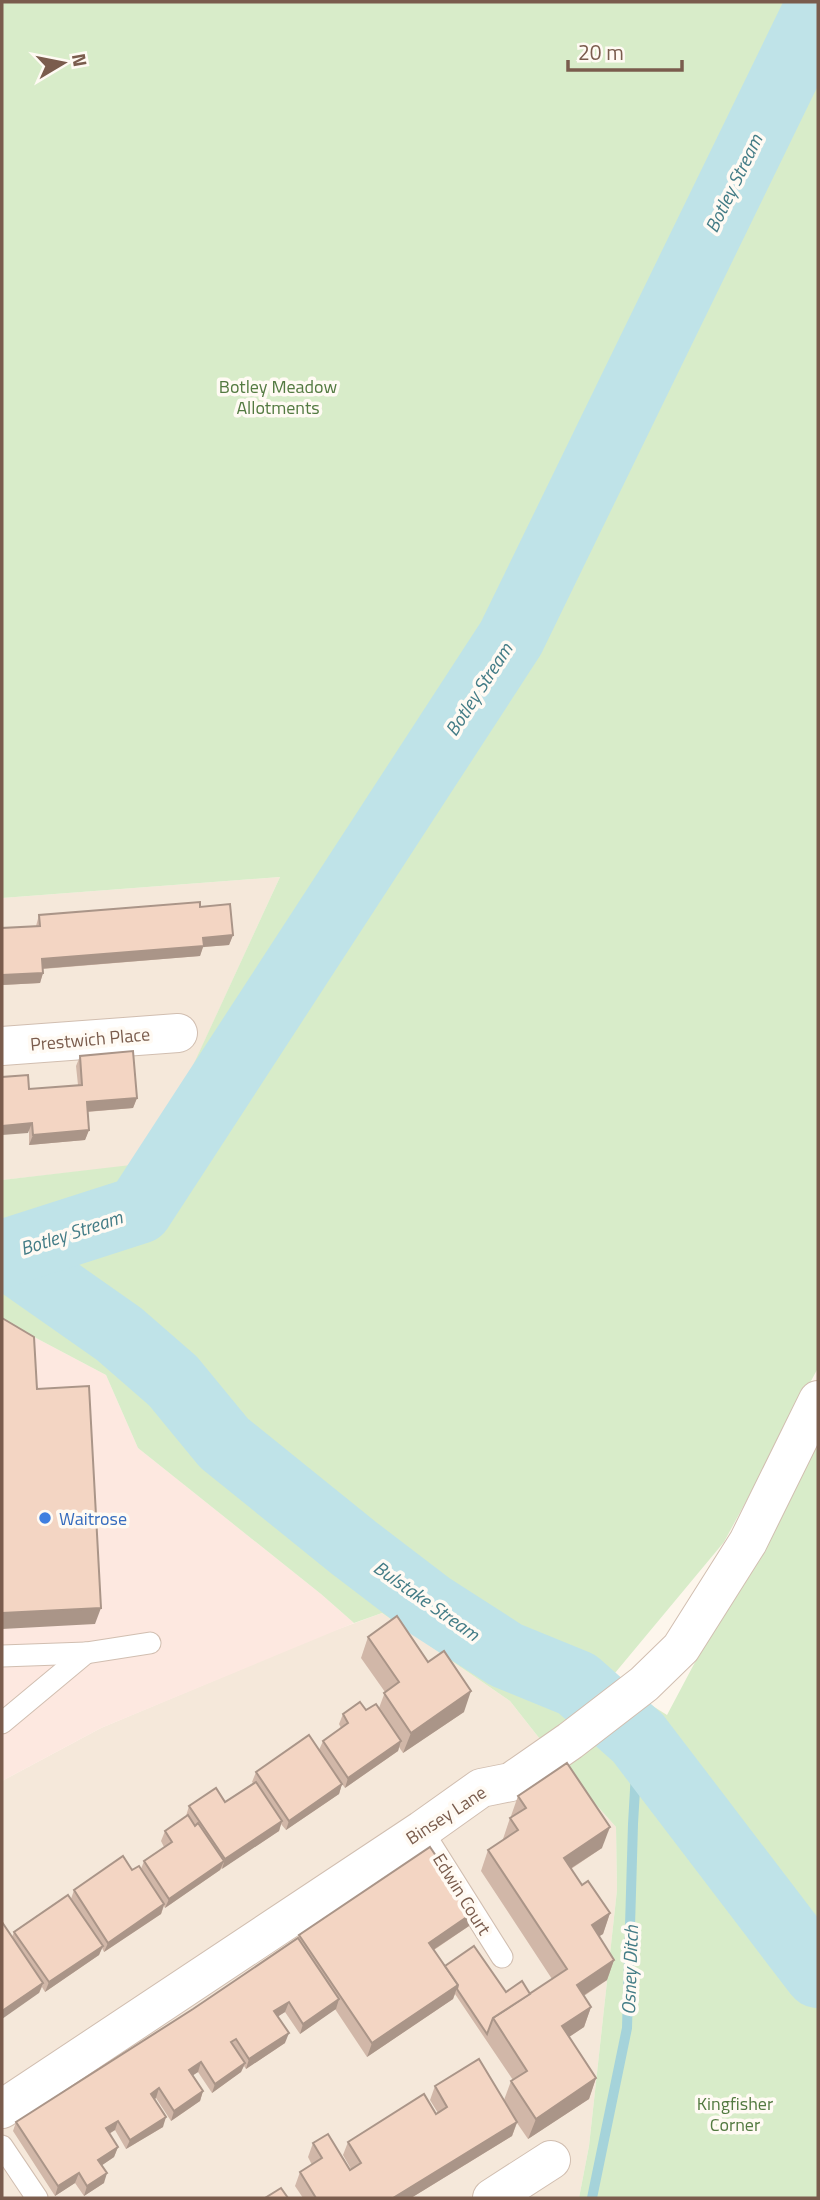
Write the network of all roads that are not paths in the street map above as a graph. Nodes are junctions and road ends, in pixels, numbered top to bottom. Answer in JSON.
{"nodes":[{"id":1,"x":178,"y":1032,"type":"dead end"},
{"id":2,"x":2,"y":1046,"type":"edge"},
{"id":3,"x":818,"y":1401,"type":"edge"},
{"id":4,"x":150,"y":1643,"type":"dead end"},
{"id":5,"x":86,"y":1653,"type":"junction"},
{"id":6,"x":2,"y":1656,"type":"edge"},
{"id":7,"x":2,"y":1723,"type":"edge"},
{"id":8,"x":422,"y":1830,"type":"junction"},
{"id":9,"x":502,"y":1957,"type":"dead end"},
{"id":10,"x":2,"y":2109,"type":"edge"},
{"id":11,"x":2,"y":2146,"type":"edge"},
{"id":12,"x":551,"y":2160,"type":"dead end"},
{"id":13,"x":37,"y":2198,"type":"edge"},
{"id":14,"x":492,"y":2198,"type":"edge"}],
"edges":[{"from":1,"to":2,"type":"street","name":"Prestwich Place"},
{"from":3,"to":8,"type":"street","name":"Binsey Lane"},
{"from":4,"to":5,"type":"lane"},
{"from":5,"to":6,"type":"lane"},
{"from":5,"to":7,"type":"lane"},
{"from":8,"to":9,"type":"lane","name":"Edwin Court"},
{"from":8,"to":10,"type":"street","name":"Binsey Lane"},
{"from":11,"to":13,"type":"lane"},
{"from":12,"to":14,"type":"street"}]}
